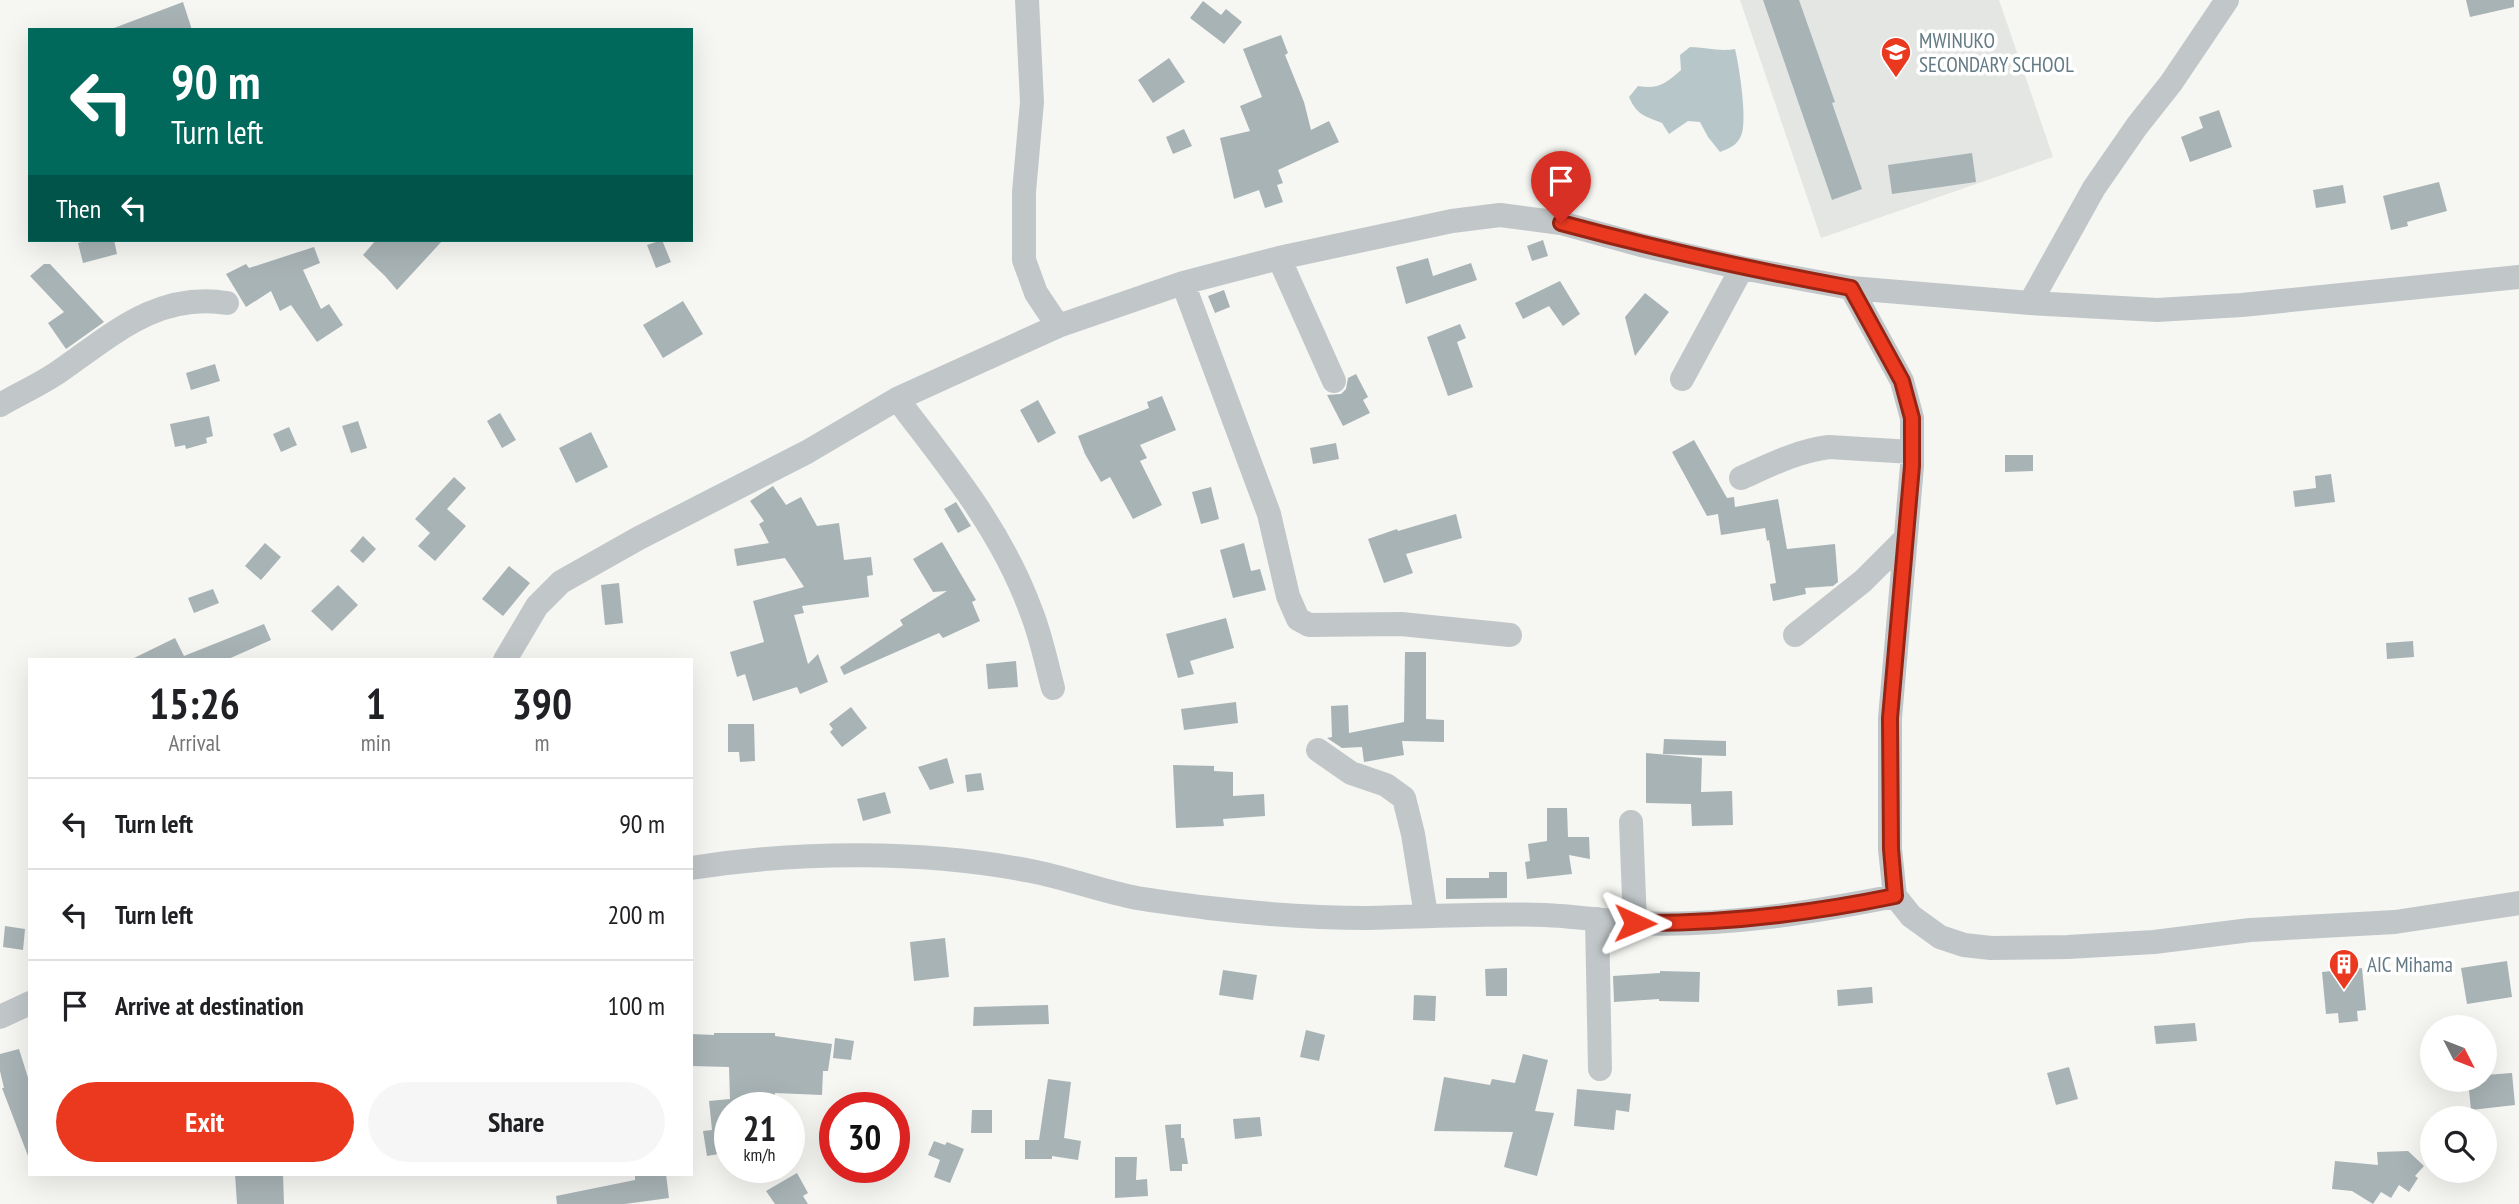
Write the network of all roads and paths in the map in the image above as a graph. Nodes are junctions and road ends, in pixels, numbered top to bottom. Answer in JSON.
{"nodes":[{"id":1,"x":1027,"y":0,"type":"edge"},
{"id":2,"x":2227,"y":0,"type":"edge"},
{"id":3,"x":1279,"y":258,"type":"junction"},
{"id":4,"x":1742,"y":268,"type":"junction"},
{"id":5,"x":2519,"y":277,"type":"edge"},
{"id":6,"x":1183,"y":283,"type":"junction"},
{"id":7,"x":1851,"y":288,"type":"junction"},
{"id":8,"x":227,"y":303,"type":"dead end"},
{"id":9,"x":2030,"y":303,"type":"junction"},
{"id":10,"x":1058,"y":326,"type":"junction"},
{"id":11,"x":1682,"y":379,"type":"dead end"},
{"id":12,"x":1334,"y":381,"type":"dead end"},
{"id":13,"x":897,"y":399,"type":"junction"},
{"id":14,"x":0,"y":405,"type":"edge"},
{"id":15,"x":1912,"y":452,"type":"junction"},
{"id":16,"x":1741,"y":478,"type":"dead end"},
{"id":17,"x":1905,"y":539,"type":"junction"},
{"id":18,"x":1510,"y":635,"type":"dead end"},
{"id":19,"x":1795,"y":635,"type":"dead end"},
{"id":20,"x":506,"y":658,"type":"edge"},
{"id":21,"x":1053,"y":688,"type":"dead end"},
{"id":22,"x":1318,"y":750,"type":"dead end"},
{"id":23,"x":1631,"y":822,"type":"dead end"},
{"id":24,"x":693,"y":868,"type":"edge"},
{"id":25,"x":1895,"y":896,"type":"junction"},
{"id":26,"x":2519,"y":903,"type":"edge"},
{"id":27,"x":1426,"y":915,"type":"junction"},
{"id":28,"x":1597,"y":919,"type":"junction"},
{"id":29,"x":1635,"y":923,"type":"junction"},
{"id":30,"x":28,"y":1004,"type":"edge"},
{"id":31,"x":0,"y":1017,"type":"edge"},
{"id":32,"x":1600,"y":1069,"type":"dead end"}],
"edges":[{"from":1,"to":10,"type":"street"},
{"from":2,"to":9,"type":"street"},
{"from":3,"to":4,"type":"street"},
{"from":3,"to":6,"type":"street"},
{"from":3,"to":12,"type":"street"},
{"from":4,"to":7,"type":"street"},
{"from":4,"to":11,"type":"street"},
{"from":5,"to":9,"type":"street"},
{"from":6,"to":10,"type":"street"},
{"from":6,"to":18,"type":"street"},
{"from":7,"to":9,"type":"street"},
{"from":7,"to":15,"type":"street"},
{"from":8,"to":14,"type":"street"},
{"from":10,"to":13,"type":"street"},
{"from":13,"to":20,"type":"street"},
{"from":13,"to":21,"type":"street"},
{"from":15,"to":16,"type":"street"},
{"from":15,"to":17,"type":"street"},
{"from":17,"to":19,"type":"street"},
{"from":17,"to":25,"type":"street"},
{"from":22,"to":27,"type":"street"},
{"from":23,"to":29,"type":"street"},
{"from":24,"to":27,"type":"street"},
{"from":25,"to":26,"type":"street"},
{"from":25,"to":29,"type":"street"},
{"from":27,"to":28,"type":"street"},
{"from":28,"to":29,"type":"street"},
{"from":28,"to":32,"type":"street"},
{"from":30,"to":31,"type":"street"}]}
